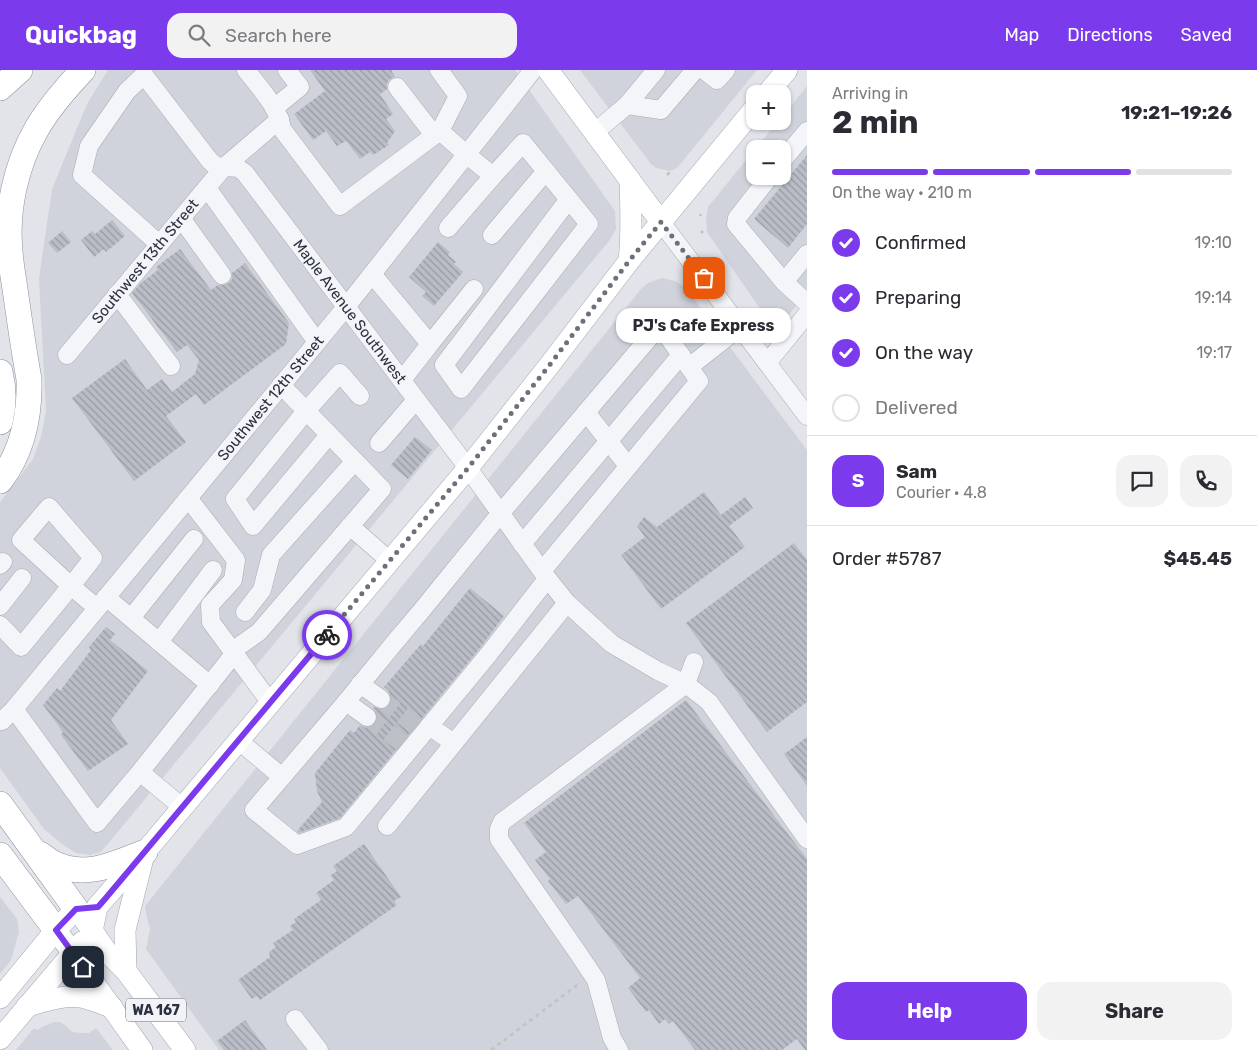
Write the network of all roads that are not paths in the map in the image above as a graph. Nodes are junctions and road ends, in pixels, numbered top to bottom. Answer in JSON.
{"nodes":[{"id":1,"x":20,"y":70,"type":"edge"},
{"id":2,"x":84,"y":70,"type":"edge"},
{"id":3,"x":246,"y":70,"type":"edge"},
{"id":4,"x":287,"y":70,"type":"edge"},
{"id":5,"x":439,"y":70,"type":"edge"},
{"id":6,"x":533,"y":70,"type":"edge"},
{"id":7,"x":548,"y":70,"type":"edge"},
{"id":8,"x":656,"y":70,"type":"edge"},
{"id":9,"x":695,"y":70,"type":"edge"},
{"id":10,"x":704,"y":70,"type":"edge"},
{"id":11,"x":726,"y":70,"type":"edge"},
{"id":12,"x":787,"y":70,"type":"edge"},
{"id":13,"x":774,"y":85,"type":"edge"},
{"id":14,"x":397,"y":87,"type":"dead end"},
{"id":15,"x":0,"y":88,"type":"edge"},
{"id":16,"x":627,"y":105,"type":"junction"},
{"id":17,"x":277,"y":113,"type":"junction"},
{"id":18,"x":746,"y":119,"type":"edge"},
{"id":19,"x":807,"y":131,"type":"edge"},
{"id":20,"x":595,"y":132,"type":"junction"},
{"id":21,"x":437,"y":133,"type":"junction"},
{"id":22,"x":791,"y":150,"type":"edge"},
{"id":23,"x":466,"y":154,"type":"junction"},
{"id":24,"x":224,"y":167,"type":"junction"},
{"id":25,"x":546,"y":171,"type":"junction"},
{"id":26,"x":494,"y":176,"type":"junction"},
{"id":27,"x":630,"y":180,"type":"junction"},
{"id":28,"x":763,"y":185,"type":"edge"},
{"id":29,"x":207,"y":188,"type":"junction"},
{"id":30,"x":568,"y":199,"type":"junction"},
{"id":31,"x":181,"y":218,"type":"junction"},
{"id":32,"x":661,"y":222,"type":"junction"},
{"id":33,"x":448,"y":228,"type":"dead end"},
{"id":34,"x":492,"y":235,"type":"dead end"},
{"id":35,"x":160,"y":244,"type":"junction"},
{"id":36,"x":807,"y":254,"type":"edge"},
{"id":37,"x":629,"y":261,"type":"junction"},
{"id":38,"x":372,"y":274,"type":"junction"},
{"id":39,"x":222,"y":275,"type":"dead end"},
{"id":40,"x":784,"y":282,"type":"junction"},
{"id":41,"x":474,"y":289,"type":"dead end"},
{"id":42,"x":117,"y":294,"type":"junction"},
{"id":43,"x":807,"y":303,"type":"edge"},
{"id":44,"x":346,"y":307,"type":"junction"},
{"id":45,"x":807,"y":314,"type":"edge"},
{"id":46,"x":740,"y":327,"type":"junction"},
{"id":47,"x":317,"y":342,"type":"junction"},
{"id":48,"x":430,"y":344,"type":"junction"},
{"id":49,"x":67,"y":355,"type":"dead end"},
{"id":50,"x":685,"y":361,"type":"junction"},
{"id":51,"x":767,"y":363,"type":"junction"},
{"id":52,"x":171,"y":366,"type":"dead end"},
{"id":53,"x":0,"y":372,"type":"edge"},
{"id":54,"x":402,"y":380,"type":"junction"},
{"id":55,"x":281,"y":385,"type":"junction"},
{"id":56,"x":360,"y":396,"type":"dead end"},
{"id":57,"x":416,"y":400,"type":"junction"},
{"id":58,"x":306,"y":411,"type":"junction"},
{"id":59,"x":586,"y":412,"type":"junction"},
{"id":60,"x":807,"y":416,"type":"edge"},
{"id":61,"x":0,"y":422,"type":"edge"},
{"id":62,"x":329,"y":435,"type":"junction"},
{"id":63,"x":608,"y":441,"type":"junction"},
{"id":64,"x":380,"y":443,"type":"dead end"},
{"id":65,"x":355,"y":461,"type":"junction"},
{"id":66,"x":628,"y":466,"type":"junction"},
{"id":67,"x":468,"y":468,"type":"junction"},
{"id":68,"x":0,"y":481,"type":"edge"},
{"id":69,"x":188,"y":498,"type":"junction"},
{"id":70,"x":500,"y":514,"type":"junction"},
{"id":71,"x":350,"y":526,"type":"junction"},
{"id":72,"x":194,"y":539,"type":"dead end"},
{"id":73,"x":522,"y":544,"type":"junction"},
{"id":74,"x":390,"y":560,"type":"junction"},
{"id":75,"x":213,"y":570,"type":"dead end"},
{"id":76,"x":545,"y":575,"type":"junction"},
{"id":77,"x":22,"y":578,"type":"dead end"},
{"id":78,"x":102,"y":602,"type":"junction"},
{"id":79,"x":567,"y":603,"type":"junction"},
{"id":80,"x":0,"y":606,"type":"edge"},
{"id":81,"x":245,"y":612,"type":"dead end"},
{"id":82,"x":131,"y":618,"type":"junction"},
{"id":83,"x":0,"y":625,"type":"edge"},
{"id":84,"x":159,"y":642,"type":"junction"},
{"id":85,"x":233,"y":652,"type":"junction"},
{"id":86,"x":694,"y":662,"type":"dead end"},
{"id":87,"x":360,"y":684,"type":"junction"},
{"id":88,"x":686,"y":684,"type":"junction"},
{"id":89,"x":210,"y":685,"type":"junction"},
{"id":90,"x":380,"y":699,"type":"tunnel mouth"},
{"id":91,"x":270,"y":702,"type":"junction"},
{"id":92,"x":346,"y":702,"type":"junction"},
{"id":93,"x":367,"y":717,"type":"tunnel mouth"},
{"id":94,"x":424,"y":729,"type":"junction"},
{"id":95,"x":238,"y":740,"type":"junction"},
{"id":96,"x":454,"y":743,"type":"junction"},
{"id":97,"x":140,"y":772,"type":"junction"},
{"id":98,"x":282,"y":777,"type":"junction"},
{"id":99,"x":0,"y":804,"type":"edge"},
{"id":100,"x":182,"y":807,"type":"junction"},
{"id":101,"x":387,"y":826,"type":"dead end"},
{"id":102,"x":807,"y":839,"type":"edge"},
{"id":103,"x":34,"y":850,"type":"junction"},
{"id":104,"x":145,"y":852,"type":"junction"},
{"id":105,"x":0,"y":855,"type":"edge"},
{"id":106,"x":87,"y":908,"type":"junction"},
{"id":107,"x":56,"y":930,"type":"junction"},
{"id":108,"x":92,"y":931,"type":"junction"},
{"id":109,"x":72,"y":952,"type":"junction"},
{"id":110,"x":126,"y":971,"type":"junction"},
{"id":111,"x":0,"y":998,"type":"edge"},
{"id":112,"x":27,"y":1006,"type":"junction"},
{"id":113,"x":112,"y":1007,"type":"junction"},
{"id":114,"x":295,"y":1018,"type":"dead end"},
{"id":115,"x":0,"y":1039,"type":"edge"},
{"id":116,"x":142,"y":1050,"type":"edge"},
{"id":117,"x":186,"y":1050,"type":"edge"},
{"id":118,"x":318,"y":1050,"type":"edge"},
{"id":119,"x":619,"y":1050,"type":"edge"}],
"edges":[{"from":1,"to":15,"type":"highway"},
{"from":2,"to":68,"type":"highway"},
{"from":3,"to":17,"type":"street"},
{"from":4,"to":17,"type":"street","name":"Southwest 13th Street"},
{"from":5,"to":21,"type":"street"},
{"from":6,"to":23,"type":"street","name":"Southwest 12th Street"},
{"from":7,"to":20,"type":"main road"},
{"from":8,"to":16,"type":"street"},
{"from":9,"to":16,"type":"street"},
{"from":10,"to":11,"type":"street"},
{"from":12,"to":13,"type":"main road"},
{"from":14,"to":21,"type":"street"},
{"from":16,"to":20,"type":"street"},
{"from":17,"to":21,"type":"street"},
{"from":17,"to":24,"type":"street","name":"Southwest 13th Street"},
{"from":18,"to":32,"type":"main road"},
{"from":19,"to":22,"type":"street"},
{"from":20,"to":27,"type":"main road"},
{"from":21,"to":23,"type":"street"},
{"from":23,"to":26,"type":"street"},
{"from":23,"to":38,"type":"street","name":"Southwest 12th Street"},
{"from":24,"to":29,"type":"street","name":"Southwest 13th Street"},
{"from":24,"to":35,"type":"street","name":"Maple Avenue Southwest"},
{"from":24,"to":44,"type":"street","name":"Maple Avenue Southwest"},
{"from":25,"to":26,"type":"street"},
{"from":25,"to":30,"type":"street"},
{"from":25,"to":34,"type":"street"},
{"from":26,"to":33,"type":"street"},
{"from":27,"to":32,"type":"main road"},
{"from":27,"to":37,"type":"main road"},
{"from":28,"to":40,"type":"street"},
{"from":29,"to":31,"type":"street","name":"Southwest 13th Street"},
{"from":29,"to":47,"type":"street"},
{"from":30,"to":30,"type":"street"},
{"from":31,"to":35,"type":"street","name":"Southwest 13th Street"},
{"from":31,"to":39,"type":"street"},
{"from":32,"to":37,"type":"main road"},
{"from":32,"to":46,"type":"street"},
{"from":35,"to":42,"type":"street","name":"Southwest 13th Street"},
{"from":36,"to":40,"type":"street"},
{"from":37,"to":67,"type":"main road"},
{"from":38,"to":44,"type":"street","name":"Southwest 12th Street"},
{"from":38,"to":48,"type":"street"},
{"from":40,"to":43,"type":"street"},
{"from":41,"to":48,"type":"street"},
{"from":42,"to":49,"type":"street","name":"Southwest 13th Street"},
{"from":42,"to":52,"type":"street"},
{"from":44,"to":47,"type":"street","name":"Southwest 12th Street"},
{"from":44,"to":54,"type":"street","name":"Maple Avenue Southwest"},
{"from":45,"to":51,"type":"street"},
{"from":46,"to":50,"type":"street"},
{"from":46,"to":51,"type":"street"},
{"from":47,"to":55,"type":"street","name":"Southwest 12th Street"},
{"from":48,"to":54,"type":"street"},
{"from":50,"to":59,"type":"street"},
{"from":50,"to":63,"type":"street"},
{"from":50,"to":66,"type":"street"},
{"from":51,"to":60,"type":"street"},
{"from":53,"to":61,"type":"highway"},
{"from":54,"to":57,"type":"street","name":"Maple Avenue Southwest"},
{"from":55,"to":58,"type":"street"},
{"from":55,"to":69,"type":"street","name":"Southwest 12th Street"},
{"from":56,"to":58,"type":"street"},
{"from":57,"to":64,"type":"street"},
{"from":57,"to":67,"type":"street","name":"Maple Avenue Southwest"},
{"from":58,"to":62,"type":"street"},
{"from":58,"to":62,"type":"street"},
{"from":59,"to":63,"type":"street"},
{"from":59,"to":70,"type":"street"},
{"from":62,"to":65,"type":"street"},
{"from":63,"to":66,"type":"street"},
{"from":63,"to":73,"type":"street"},
{"from":65,"to":71,"type":"street"},
{"from":65,"to":81,"type":"street"},
{"from":66,"to":76,"type":"street"},
{"from":67,"to":70,"type":"street","name":"Maple Avenue Southwest"},
{"from":67,"to":74,"type":"main road"},
{"from":69,"to":78,"type":"street","name":"Southwest 12th Street"},
{"from":69,"to":85,"type":"street"},
{"from":70,"to":73,"type":"street","name":"Maple Avenue Southwest"},
{"from":70,"to":87,"type":"street"},
{"from":71,"to":74,"type":"street"},
{"from":71,"to":85,"type":"street"},
{"from":72,"to":82,"type":"street"},
{"from":73,"to":76,"type":"street","name":"Maple Avenue Southwest"},
{"from":74,"to":91,"type":"main road"},
{"from":75,"to":84,"type":"street"},
{"from":76,"to":79,"type":"street","name":"Maple Avenue Southwest"},
{"from":76,"to":94,"type":"street"},
{"from":77,"to":80,"type":"street"},
{"from":78,"to":82,"type":"street"},
{"from":78,"to":83,"type":"street"},
{"from":78,"to":97,"type":"street","name":"Southwest 12th Street"},
{"from":79,"to":88,"type":"street","name":"Maple Avenue Southwest"},
{"from":79,"to":96,"type":"street"},
{"from":82,"to":84,"type":"street"},
{"from":84,"to":89,"type":"street"},
{"from":85,"to":89,"type":"street"},
{"from":85,"to":91,"type":"street"},
{"from":86,"to":88,"type":"street"},
{"from":87,"to":90,"type":"street"},
{"from":87,"to":92,"type":"street"},
{"from":88,"to":102,"type":"street","name":"Maple Avenue Southwest"},
{"from":88,"to":119,"type":"street"},
{"from":89,"to":97,"type":"street"},
{"from":91,"to":95,"type":"main road"},
{"from":92,"to":93,"type":"street"},
{"from":92,"to":98,"type":"street"},
{"from":94,"to":96,"type":"street"},
{"from":94,"to":98,"type":"street"},
{"from":95,"to":98,"type":"street"},
{"from":95,"to":100,"type":"main road"},
{"from":96,"to":101,"type":"street"},
{"from":97,"to":100,"type":"street"},
{"from":99,"to":103,"type":"highway"},
{"from":100,"to":104,"type":"main road"},
{"from":103,"to":104,"type":"highway"},
{"from":103,"to":106,"type":"highway","number":"WA 167"},
{"from":104,"to":106,"type":"main road"},
{"from":104,"to":110,"type":"main road"},
{"from":105,"to":107,"type":"highway","number":"WA 167"},
{"from":106,"to":107,"type":"main road"},
{"from":106,"to":108,"type":"main road","number":"WA 167"},
{"from":107,"to":109,"type":"main road","number":"WA 167"},
{"from":107,"to":111,"type":"main road"},
{"from":108,"to":109,"type":"main road"},
{"from":108,"to":110,"type":"main road","number":"WA 167"},
{"from":109,"to":112,"type":"main road"},
{"from":109,"to":113,"type":"main road","number":"WA 167"},
{"from":110,"to":117,"type":"main road","number":"WA 167"},
{"from":112,"to":113,"type":"main road"},
{"from":112,"to":115,"type":"main road"},
{"from":113,"to":116,"type":"main road","number":"WA 167"},
{"from":114,"to":118,"type":"street"}]}
